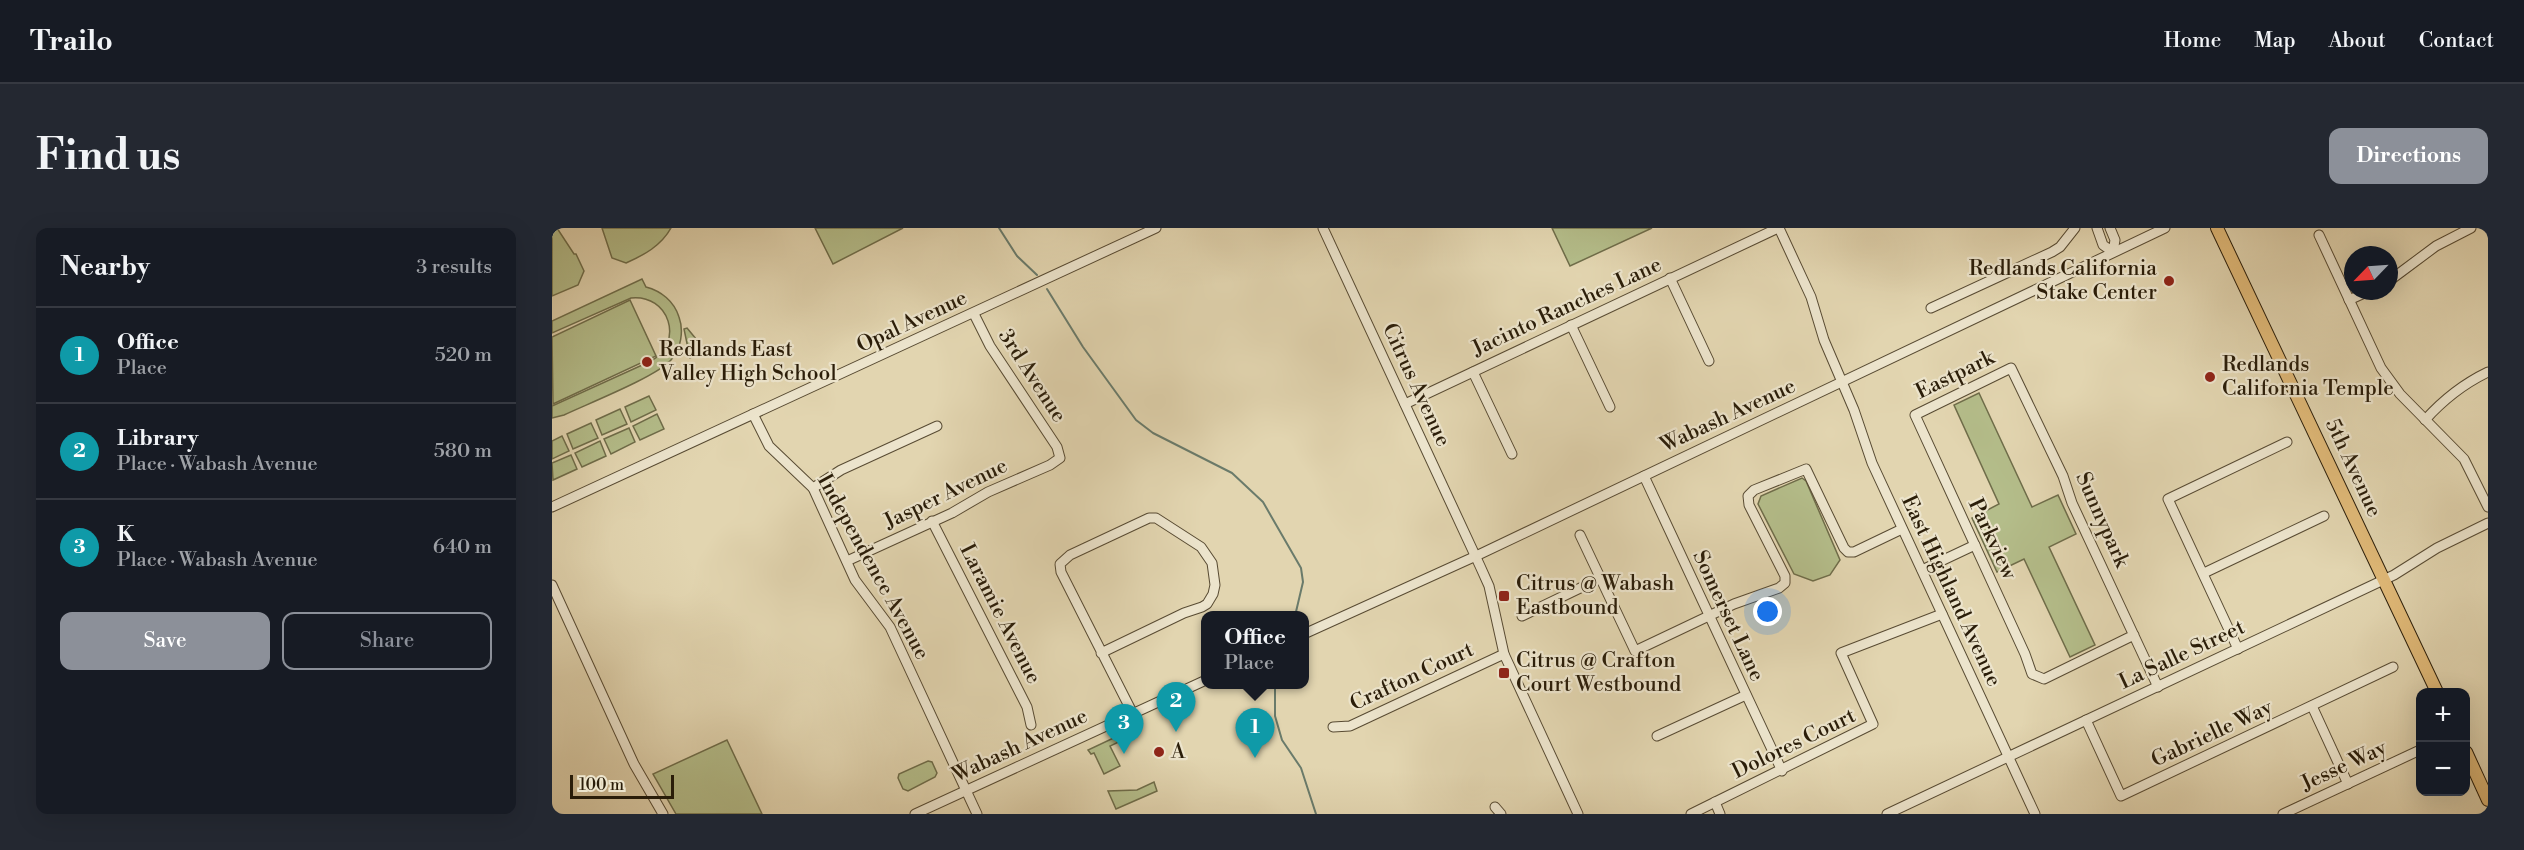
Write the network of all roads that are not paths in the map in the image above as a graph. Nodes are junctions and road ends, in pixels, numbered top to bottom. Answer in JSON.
{"nodes":[{"id":1,"x":1156,"y":228,"type":"edge"},
{"id":2,"x":1323,"y":228,"type":"edge"},
{"id":3,"x":1779,"y":228,"type":"edge"},
{"id":4,"x":2075,"y":228,"type":"edge"},
{"id":5,"x":2097,"y":228,"type":"edge"},
{"id":6,"x":2109,"y":228,"type":"edge"},
{"id":7,"x":2165,"y":228,"type":"edge"},
{"id":8,"x":2217,"y":228,"type":"edge"},
{"id":9,"x":2471,"y":228,"type":"edge"},
{"id":10,"x":2319,"y":235,"type":"dead end"},
{"id":11,"x":2113,"y":252,"type":"junction"},
{"id":12,"x":2398,"y":274,"type":"edge"},
{"id":13,"x":1670,"y":278,"type":"junction"},
{"id":14,"x":2344,"y":289,"type":"edge"},
{"id":15,"x":2349,"y":300,"type":"edge"},
{"id":16,"x":1931,"y":308,"type":"dead end"},
{"id":17,"x":974,"y":314,"type":"junction"},
{"id":18,"x":1571,"y":325,"type":"junction"},
{"id":19,"x":1709,"y":361,"type":"dead end"},
{"id":20,"x":2011,"y":368,"type":"joint"},
{"id":21,"x":1473,"y":372,"type":"junction"},
{"id":22,"x":2488,"y":372,"type":"edge"},
{"id":23,"x":1841,"y":382,"type":"junction"},
{"id":24,"x":1405,"y":404,"type":"junction"},
{"id":25,"x":1610,"y":407,"type":"dead end"},
{"id":26,"x":753,"y":414,"type":"junction"},
{"id":27,"x":1915,"y":415,"type":"joint"},
{"id":28,"x":2425,"y":420,"type":"junction"},
{"id":29,"x":937,"y":426,"type":"dead end"},
{"id":30,"x":2287,"y":442,"type":"dead end"},
{"id":31,"x":1512,"y":454,"type":"dead end"},
{"id":32,"x":1060,"y":458,"type":"joint"},
{"id":33,"x":1644,"y":476,"type":"junction"},
{"id":34,"x":813,"y":488,"type":"junction"},
{"id":35,"x":552,"y":507,"type":"edge"},
{"id":36,"x":2488,"y":507,"type":"edge"},
{"id":37,"x":2324,"y":516,"type":"dead end"},
{"id":38,"x":932,"y":521,"type":"junction"},
{"id":39,"x":2488,"y":522,"type":"edge"},
{"id":40,"x":1902,"y":529,"type":"junction"},
{"id":41,"x":1580,"y":535,"type":"dead end"},
{"id":42,"x":1975,"y":545,"type":"junction"},
{"id":43,"x":1476,"y":556,"type":"junction"},
{"id":44,"x":847,"y":561,"type":"junction"},
{"id":45,"x":1922,"y":570,"type":"junction"},
{"id":46,"x":2204,"y":573,"type":"junction"},
{"id":47,"x":1601,"y":578,"type":"junction"},
{"id":48,"x":2384,"y":580,"type":"junction"},
{"id":49,"x":552,"y":585,"type":"edge"},
{"id":50,"x":1942,"y":614,"type":"junction"},
{"id":51,"x":1522,"y":616,"type":"dead end"},
{"id":52,"x":1708,"y":616,"type":"junction"},
{"id":53,"x":1309,"y":632,"type":"edge"},
{"id":54,"x":2134,"y":635,"type":"junction"},
{"id":55,"x":2238,"y":649,"type":"junction"},
{"id":56,"x":1101,"y":652,"type":"junction"},
{"id":57,"x":1504,"y":654,"type":"junction"},
{"id":58,"x":2393,"y":667,"type":"dead end"},
{"id":59,"x":1201,"y":682,"type":"edge"},
{"id":60,"x":2158,"y":687,"type":"junction"},
{"id":61,"x":2436,"y":688,"type":"edge"},
{"id":62,"x":1746,"y":695,"type":"junction"},
{"id":63,"x":2312,"y":706,"type":"junction"},
{"id":64,"x":1133,"y":714,"type":"junction"},
{"id":65,"x":2086,"y":720,"type":"junction"},
{"id":66,"x":1031,"y":725,"type":"dead end"},
{"id":67,"x":1333,"y":727,"type":"dead end"},
{"id":68,"x":1658,"y":736,"type":"dead end"},
{"id":69,"x":2416,"y":752,"type":"edge"},
{"id":70,"x":2009,"y":757,"type":"junction"},
{"id":71,"x":2470,"y":761,"type":"edge"},
{"id":72,"x":1782,"y":771,"type":"junction"},
{"id":73,"x":2348,"y":784,"type":"junction"},
{"id":74,"x":967,"y":790,"type":"junction"},
{"id":75,"x":2488,"y":800,"type":"edge"},
{"id":76,"x":1715,"y":802,"type":"junction"},
{"id":77,"x":663,"y":814,"type":"edge"},
{"id":78,"x":915,"y":814,"type":"edge"},
{"id":79,"x":977,"y":814,"type":"edge"},
{"id":80,"x":1578,"y":814,"type":"edge"},
{"id":81,"x":1691,"y":814,"type":"edge"},
{"id":82,"x":1720,"y":814,"type":"edge"},
{"id":83,"x":1887,"y":814,"type":"edge"},
{"id":84,"x":2035,"y":814,"type":"edge"},
{"id":85,"x":2283,"y":814,"type":"edge"}],
"edges":[{"from":1,"to":17,"type":"street","name":"Opal Avenue"},
{"from":2,"to":24,"type":"street","name":"Citrus Avenue"},
{"from":3,"to":13,"type":"street","name":"Jacinto Ranches Lane"},
{"from":3,"to":23,"type":"street","name":"East Highland Avenue"},
{"from":4,"to":16,"type":"street"},
{"from":5,"to":11,"type":"street"},
{"from":6,"to":11,"type":"street"},
{"from":7,"to":11,"type":"street","name":"Wabash Avenue"},
{"from":8,"to":48,"type":"main road","name":"5th Avenue"},
{"from":9,"to":12,"type":"street"},
{"from":10,"to":14,"type":"street"},
{"from":11,"to":23,"type":"street","name":"Wabash Avenue"},
{"from":13,"to":18,"type":"street","name":"Jacinto Ranches Lane"},
{"from":13,"to":19,"type":"street"},
{"from":15,"to":28,"type":"street"},
{"from":17,"to":26,"type":"street","name":"Opal Avenue"},
{"from":17,"to":32,"type":"street","name":"3rd Avenue"},
{"from":18,"to":21,"type":"street","name":"Jacinto Ranches Lane"},
{"from":18,"to":25,"type":"street"},
{"from":20,"to":27,"type":"street","name":"Eastpark"},
{"from":20,"to":54,"type":"street","name":"Sunnypark"},
{"from":21,"to":24,"type":"street","name":"Jacinto Ranches Lane"},
{"from":21,"to":31,"type":"street"},
{"from":22,"to":28,"type":"street"},
{"from":23,"to":33,"type":"street","name":"Wabash Avenue"},
{"from":23,"to":40,"type":"street","name":"East Highland Avenue"},
{"from":24,"to":43,"type":"street","name":"Citrus Avenue"},
{"from":26,"to":34,"type":"street","name":"Independence Avenue"},
{"from":26,"to":35,"type":"street","name":"Opal Avenue"},
{"from":27,"to":42,"type":"street","name":"Parkview"},
{"from":28,"to":36,"type":"street"},
{"from":29,"to":34,"type":"street"},
{"from":30,"to":46,"type":"street"},
{"from":32,"to":38,"type":"street","name":"Jasper Avenue"},
{"from":33,"to":43,"type":"street","name":"Wabash Avenue"},
{"from":33,"to":52,"type":"street","name":"Somerset Lane"},
{"from":34,"to":44,"type":"street","name":"Independence Avenue"},
{"from":37,"to":46,"type":"street"},
{"from":38,"to":44,"type":"street","name":"Jasper Avenue"},
{"from":38,"to":66,"type":"street","name":"Laramie Avenue"},
{"from":39,"to":48,"type":"street","name":"La Salle Street"},
{"from":40,"to":45,"type":"street","name":"East Highland Avenue"},
{"from":40,"to":52,"type":"street"},
{"from":41,"to":47,"type":"street"},
{"from":42,"to":45,"type":"street"},
{"from":42,"to":54,"type":"street","name":"Parkview"},
{"from":43,"to":53,"type":"street","name":"Wabash Avenue"},
{"from":43,"to":57,"type":"street","name":"Citrus Avenue"},
{"from":44,"to":74,"type":"street","name":"Independence Avenue"},
{"from":45,"to":50,"type":"street","name":"East Highland Avenue"},
{"from":46,"to":55,"type":"street"},
{"from":47,"to":51,"type":"street"},
{"from":47,"to":52,"type":"street"},
{"from":48,"to":55,"type":"street","name":"La Salle Street"},
{"from":48,"to":61,"type":"main road","name":"5th Avenue"},
{"from":49,"to":77,"type":"street"},
{"from":50,"to":70,"type":"street","name":"East Highland Avenue"},
{"from":50,"to":72,"type":"street","name":"Dolores Court"},
{"from":52,"to":62,"type":"street","name":"Somerset Lane"},
{"from":54,"to":60,"type":"street","name":"Sunnypark"},
{"from":55,"to":60,"type":"street","name":"La Salle Street"},
{"from":56,"to":56,"type":"street"},
{"from":56,"to":64,"type":"street"},
{"from":57,"to":67,"type":"street","name":"Crafton Court"},
{"from":57,"to":80,"type":"street","name":"Citrus Avenue"},
{"from":58,"to":63,"type":"street","name":"Gabrielle Way"},
{"from":59,"to":64,"type":"street","name":"Wabash Avenue"},
{"from":60,"to":65,"type":"street","name":"La Salle Street"},
{"from":62,"to":68,"type":"street"},
{"from":62,"to":72,"type":"street","name":"Somerset Lane"},
{"from":63,"to":65,"type":"street","name":"Gabrielle Way"},
{"from":63,"to":73,"type":"street"},
{"from":64,"to":74,"type":"street","name":"Wabash Avenue"},
{"from":65,"to":70,"type":"street","name":"La Salle Street"},
{"from":69,"to":73,"type":"street","name":"Jesse Way"},
{"from":70,"to":83,"type":"street","name":"La Salle Street"},
{"from":70,"to":84,"type":"street","name":"East Highland Avenue"},
{"from":71,"to":75,"type":"main road"},
{"from":72,"to":76,"type":"street","name":"Dolores Court"},
{"from":73,"to":85,"type":"street","name":"Jesse Way"},
{"from":74,"to":78,"type":"street","name":"Wabash Avenue"},
{"from":74,"to":79,"type":"street","name":"Independence Avenue"},
{"from":76,"to":81,"type":"street","name":"Dolores Court"},
{"from":76,"to":82,"type":"street"}]}
